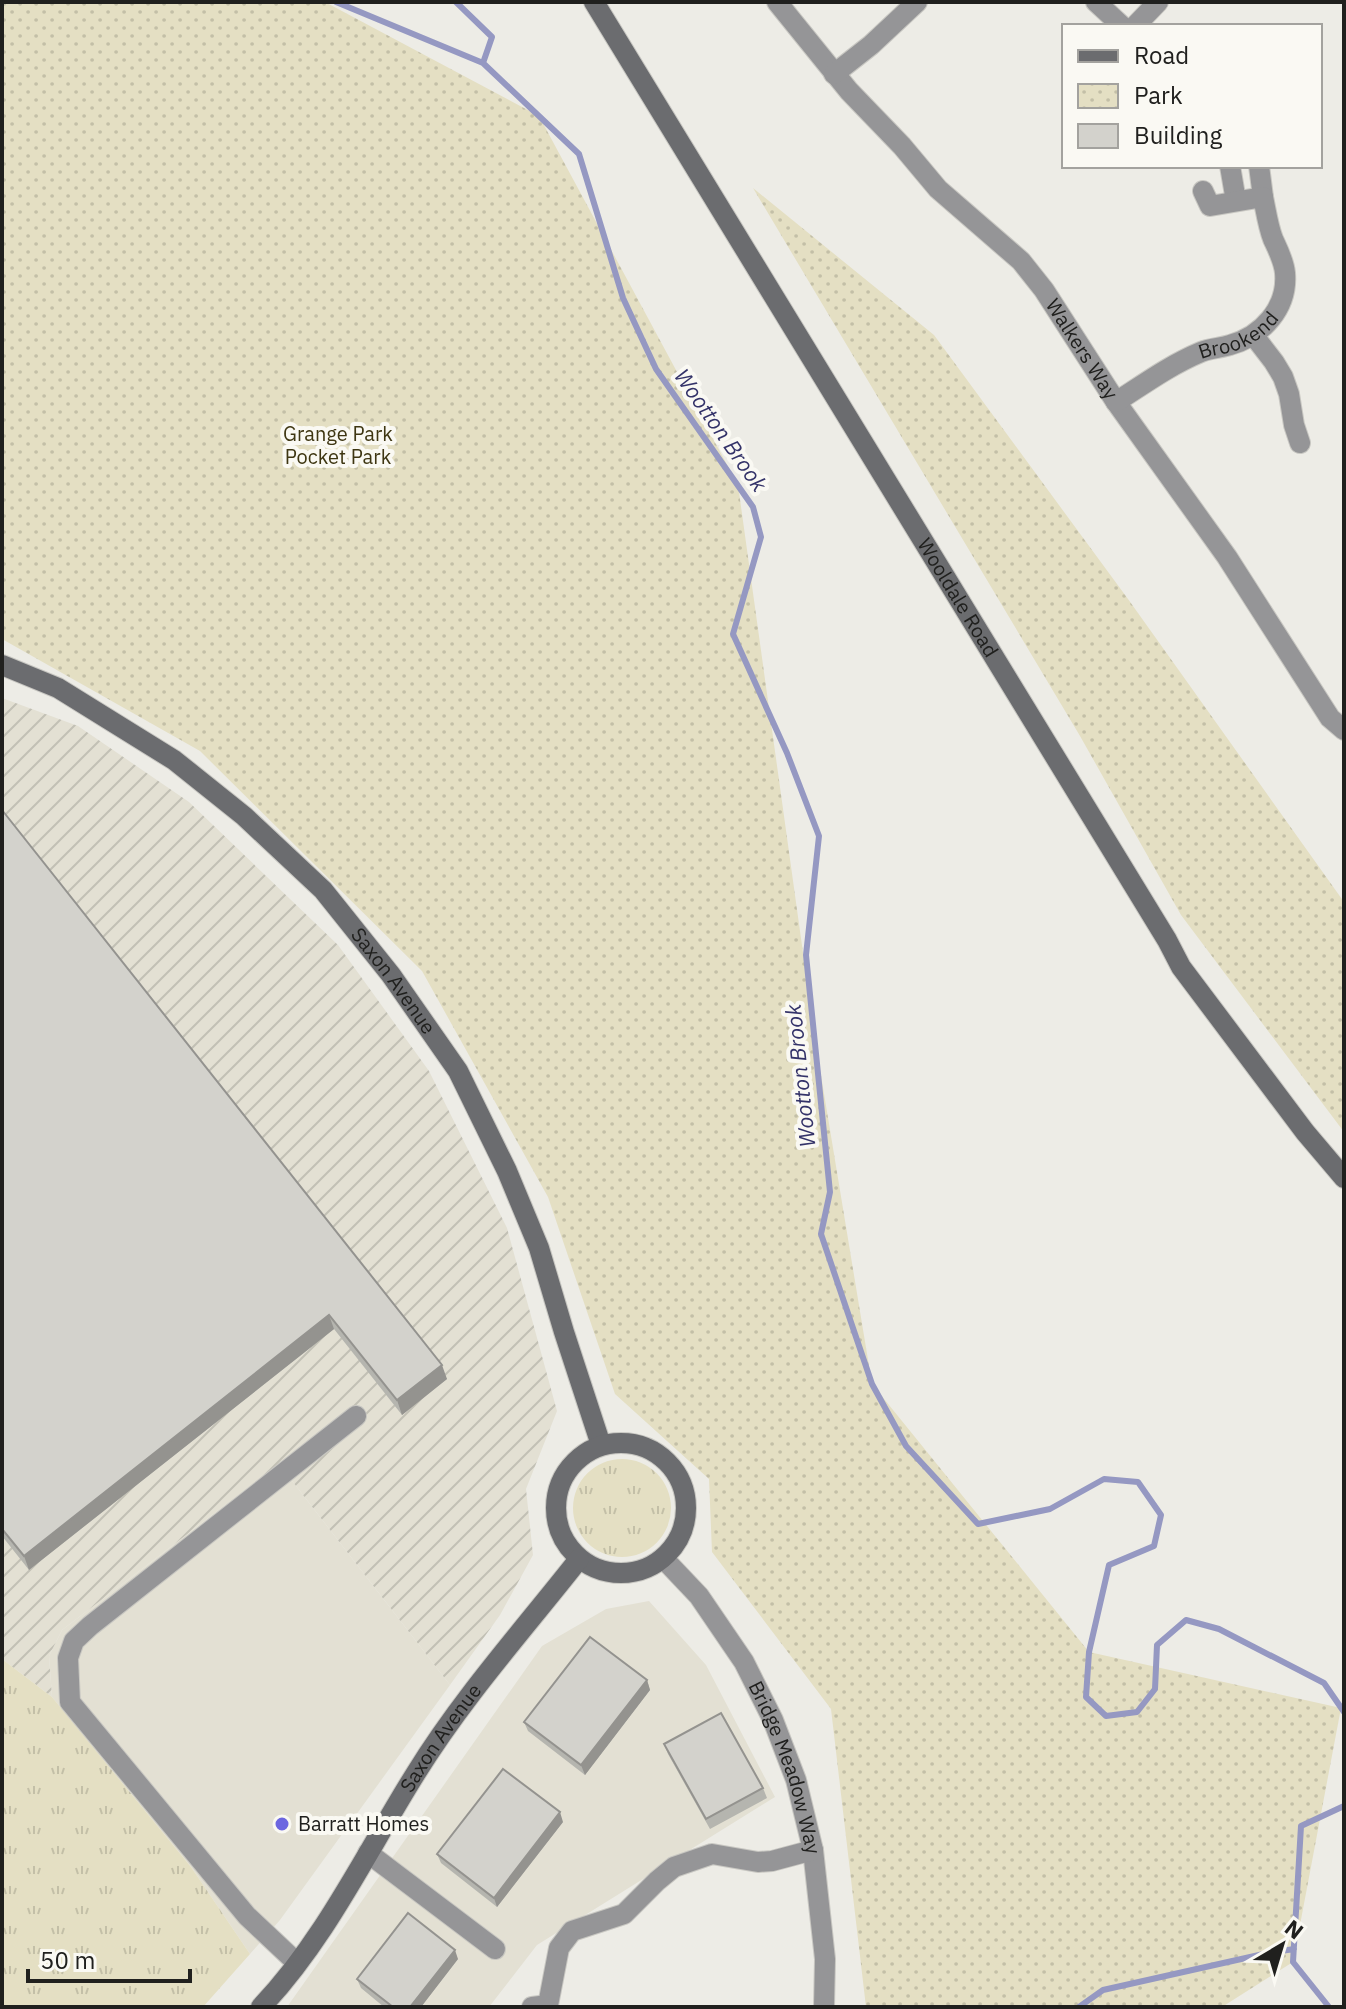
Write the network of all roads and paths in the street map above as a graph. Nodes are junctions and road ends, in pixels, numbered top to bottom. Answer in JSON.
{"nodes":[{"id":1,"x":594,"y":2,"type":"edge"},
{"id":2,"x":777,"y":2,"type":"edge"},
{"id":3,"x":917,"y":2,"type":"edge"},
{"id":4,"x":1096,"y":2,"type":"edge"},
{"id":5,"x":1158,"y":2,"type":"edge"},
{"id":6,"x":1120,"y":24,"type":"edge"},
{"id":7,"x":1137,"y":24,"type":"edge"},
{"id":8,"x":834,"y":74,"type":"junction"},
{"id":9,"x":1230,"y":168,"type":"edge"},
{"id":10,"x":1259,"y":168,"type":"edge"},
{"id":11,"x":1203,"y":191,"type":"dead end"},
{"id":12,"x":1263,"y":197,"type":"junction"},
{"id":13,"x":1236,"y":201,"type":"junction"},
{"id":14,"x":1254,"y":336,"type":"junction"},
{"id":15,"x":1116,"y":402,"type":"junction"},
{"id":16,"x":1300,"y":443,"type":"dead end"},
{"id":17,"x":2,"y":665,"type":"edge"},
{"id":18,"x":1344,"y":730,"type":"edge"},
{"id":19,"x":1344,"y":1178,"type":"edge"},
{"id":20,"x":356,"y":1416,"type":"dead end"},
{"id":21,"x":601,"y":1445,"type":"junction"},
{"id":22,"x":663,"y":1558,"type":"junction"},
{"id":23,"x":579,"y":1559,"type":"junction"},
{"id":24,"x":813,"y":1850,"type":"junction"},
{"id":25,"x":368,"y":1853,"type":"junction"},
{"id":26,"x":495,"y":1949,"type":"dead end"},
{"id":27,"x":297,"y":1963,"type":"junction"},
{"id":28,"x":261,"y":2007,"type":"edge"},
{"id":29,"x":532,"y":2007,"type":"edge"},
{"id":30,"x":824,"y":2007,"type":"edge"}],
"edges":[{"from":1,"to":19,"type":"street","name":"Wooldale Road"},
{"from":2,"to":8,"type":"street","name":"Walkers Way"},
{"from":3,"to":8,"type":"street"},
{"from":4,"to":6,"type":"street"},
{"from":5,"to":7,"type":"street"},
{"from":8,"to":15,"type":"street","name":"Walkers Way"},
{"from":9,"to":13,"type":"street"},
{"from":10,"to":12,"type":"street","name":"Brookend"},
{"from":11,"to":13,"type":"street"},
{"from":12,"to":13,"type":"street"},
{"from":12,"to":14,"type":"street","name":"Brookend"},
{"from":14,"to":15,"type":"street","name":"Brookend"},
{"from":14,"to":16,"type":"street"},
{"from":15,"to":18,"type":"street","name":"Walkers Way"},
{"from":17,"to":21,"type":"street","name":"Saxon Avenue"},
{"from":20,"to":27,"type":"street"},
{"from":21,"to":22,"type":"street"},
{"from":21,"to":23,"type":"street"},
{"from":22,"to":23,"type":"street"},
{"from":22,"to":24,"type":"street","name":"Bridge Meadow Way"},
{"from":23,"to":25,"type":"street","name":"Saxon Avenue"},
{"from":24,"to":29,"type":"street"},
{"from":24,"to":30,"type":"street","name":"Bridge Meadow Way"},
{"from":25,"to":26,"type":"street"},
{"from":25,"to":27,"type":"street","name":"Saxon Avenue"},
{"from":27,"to":28,"type":"street","name":"Saxon Avenue"}]}
